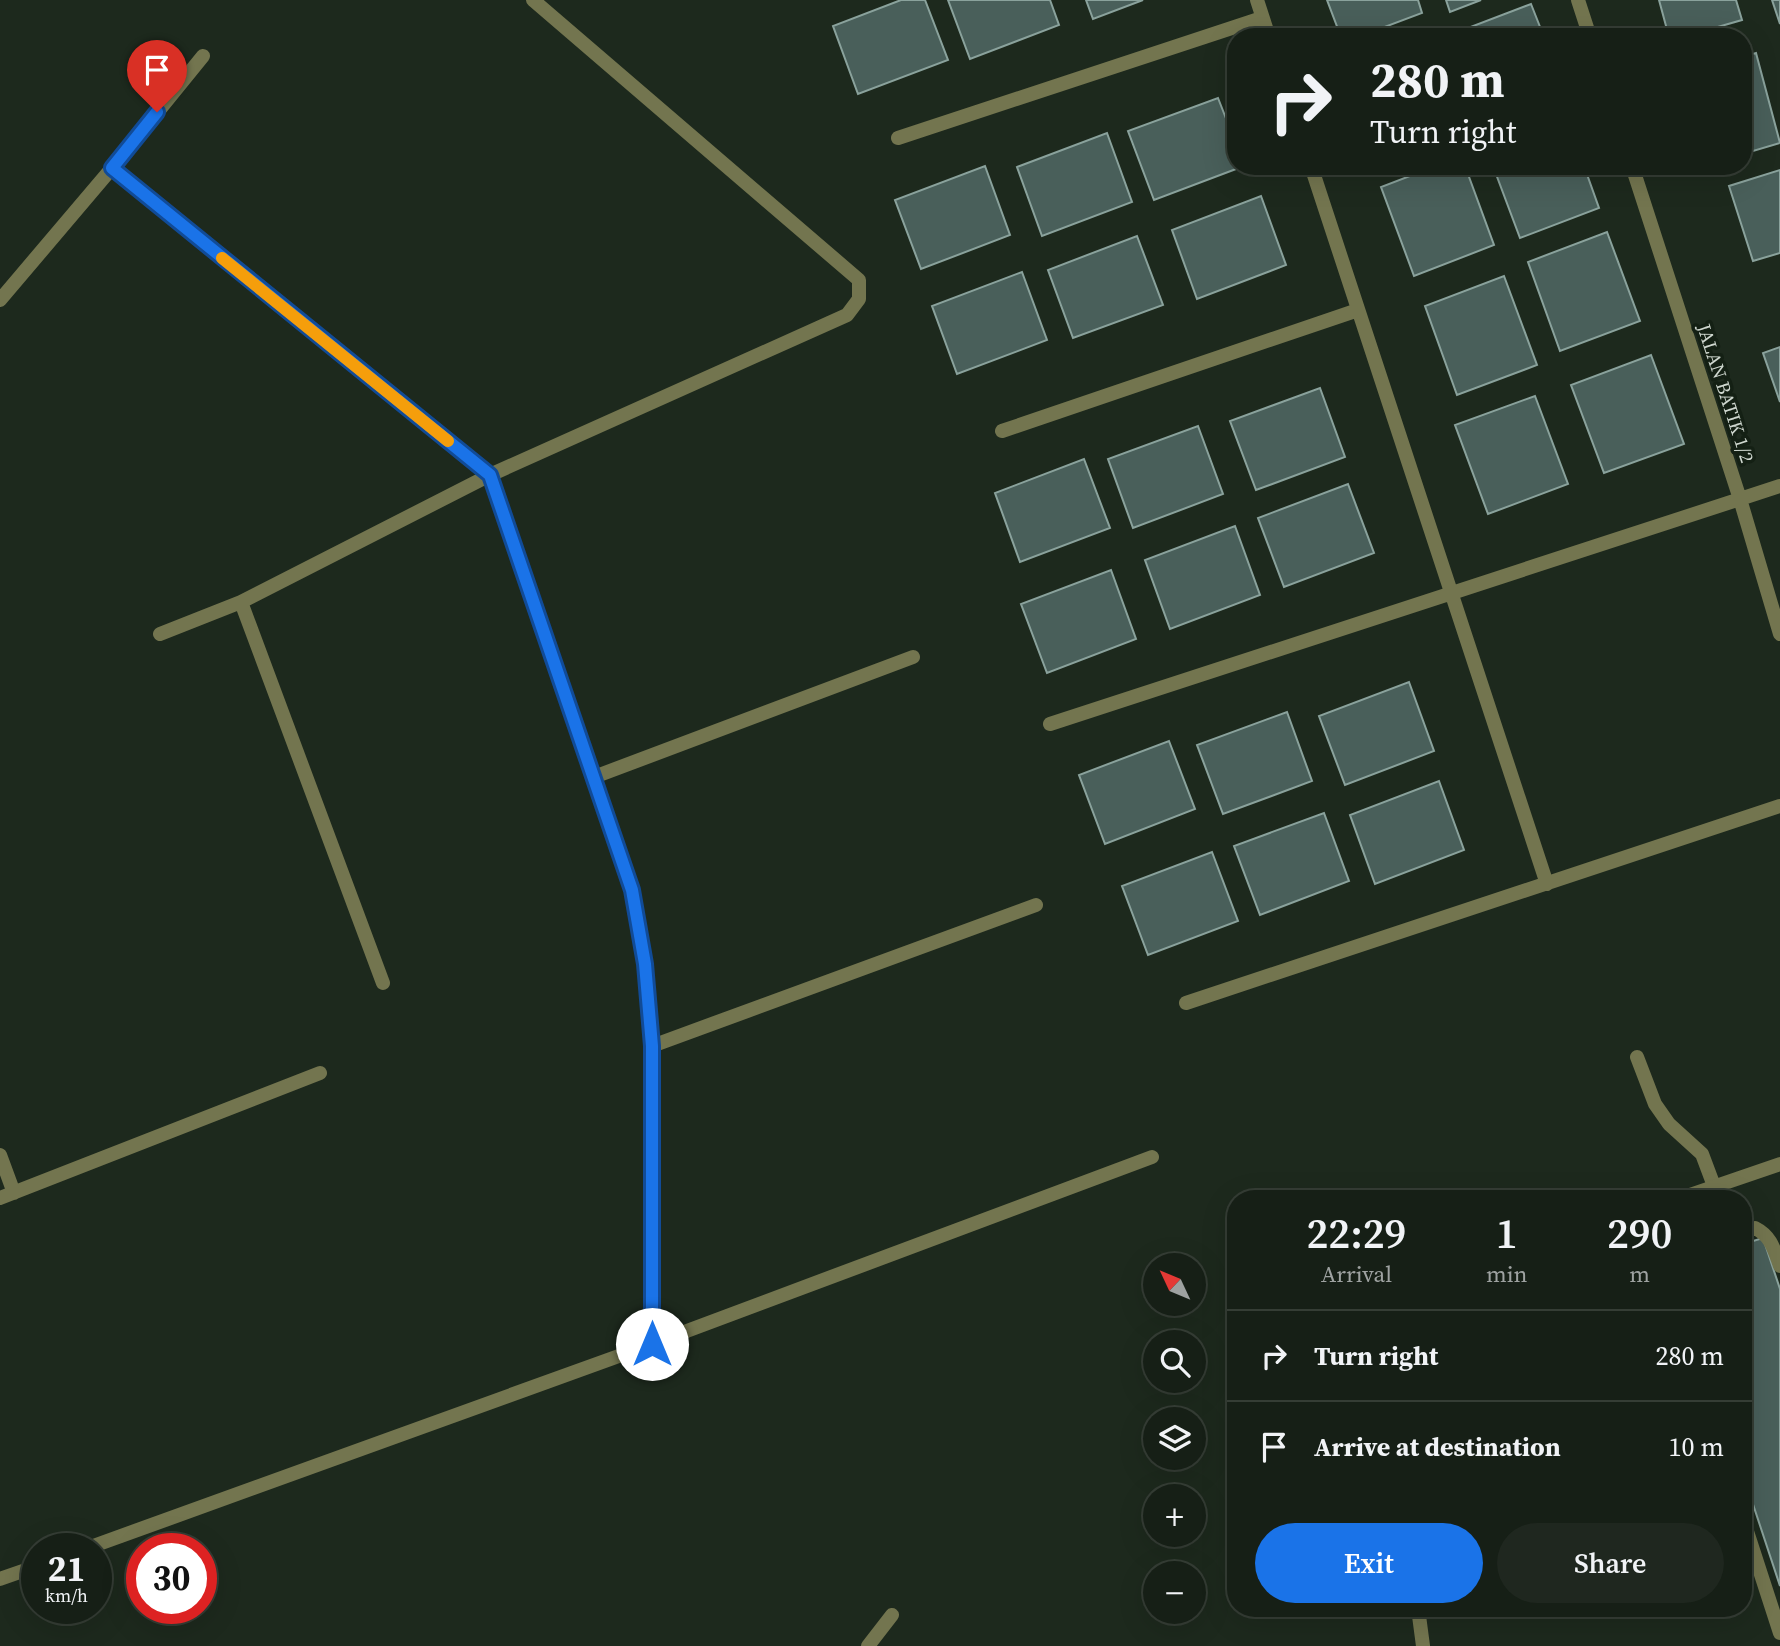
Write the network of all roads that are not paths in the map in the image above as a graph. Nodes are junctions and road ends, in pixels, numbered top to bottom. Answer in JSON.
{"nodes":[{"id":1,"x":533,"y":0,"type":"edge"},
{"id":2,"x":1257,"y":0,"type":"edge"},
{"id":3,"x":1578,"y":0,"type":"edge"},
{"id":4,"x":1262,"y":18,"type":"junction"},
{"id":5,"x":1232,"y":28,"type":"edge"},
{"id":6,"x":1266,"y":28,"type":"edge"},
{"id":7,"x":1587,"y":28,"type":"edge"},
{"id":8,"x":1227,"y":30,"type":"edge"},
{"id":9,"x":203,"y":56,"type":"dead end"},
{"id":10,"x":898,"y":138,"type":"dead end"},
{"id":11,"x":112,"y":168,"type":"junction"},
{"id":12,"x":1314,"y":175,"type":"edge"},
{"id":13,"x":1635,"y":175,"type":"edge"},
{"id":14,"x":0,"y":300,"type":"edge"},
{"id":15,"x":1358,"y":310,"type":"junction"},
{"id":16,"x":1003,"y":431,"type":"dead end"},
{"id":17,"x":490,"y":475,"type":"junction"},
{"id":18,"x":1780,"y":486,"type":"edge"},
{"id":19,"x":1740,"y":499,"type":"junction"},
{"id":20,"x":1452,"y":594,"type":"junction"},
{"id":21,"x":241,"y":602,"type":"junction"},
{"id":22,"x":160,"y":634,"type":"dead end"},
{"id":23,"x":1780,"y":634,"type":"edge"},
{"id":24,"x":913,"y":657,"type":"dead end"},
{"id":25,"x":1050,"y":724,"type":"dead end"},
{"id":26,"x":594,"y":778,"type":"junction"},
{"id":27,"x":1780,"y":806,"type":"edge"},
{"id":28,"x":1547,"y":884,"type":"junction"},
{"id":29,"x":1036,"y":905,"type":"dead end"},
{"id":30,"x":383,"y":983,"type":"dead end"},
{"id":31,"x":1186,"y":1003,"type":"dead end"},
{"id":32,"x":652,"y":1046,"type":"junction"},
{"id":33,"x":1637,"y":1056,"type":"dead end"},
{"id":34,"x":320,"y":1073,"type":"dead end"},
{"id":35,"x":0,"y":1155,"type":"edge"},
{"id":36,"x":1152,"y":1157,"type":"dead end"},
{"id":37,"x":1780,"y":1164,"type":"edge"},
{"id":38,"x":1714,"y":1186,"type":"junction"},
{"id":39,"x":1703,"y":1190,"type":"edge"},
{"id":40,"x":14,"y":1193,"type":"junction"},
{"id":41,"x":0,"y":1198,"type":"edge"},
{"id":42,"x":1752,"y":1229,"type":"edge"},
{"id":43,"x":1780,"y":1266,"type":"edge"},
{"id":44,"x":652,"y":1344,"type":"junction"},
{"id":45,"x":112,"y":1539,"type":"edge"},
{"id":46,"x":1752,"y":1547,"type":"edge"},
{"id":47,"x":21,"y":1572,"type":"edge"},
{"id":48,"x":0,"y":1579,"type":"edge"},
{"id":49,"x":892,"y":1615,"type":"dead end"},
{"id":50,"x":1419,"y":1617,"type":"edge"},
{"id":51,"x":1780,"y":1633,"type":"edge"},
{"id":52,"x":868,"y":1646,"type":"edge"},
{"id":53,"x":1423,"y":1646,"type":"edge"}],
"edges":[{"from":1,"to":17,"type":"street"},
{"from":2,"to":4,"type":"street"},
{"from":3,"to":7,"type":"street"},
{"from":4,"to":5,"type":"street"},
{"from":4,"to":6,"type":"street"},
{"from":8,"to":10,"type":"street"},
{"from":9,"to":11,"type":"street"},
{"from":11,"to":14,"type":"street"},
{"from":11,"to":17,"type":"street"},
{"from":12,"to":15,"type":"street"},
{"from":13,"to":19,"type":"street","name":"JALAN BATIK 1/2"},
{"from":15,"to":16,"type":"street"},
{"from":15,"to":20,"type":"street"},
{"from":17,"to":21,"type":"street"},
{"from":17,"to":26,"type":"street"},
{"from":18,"to":19,"type":"street"},
{"from":19,"to":20,"type":"street"},
{"from":19,"to":23,"type":"street","name":"JALAN BATIK 1/2"},
{"from":20,"to":25,"type":"street"},
{"from":20,"to":28,"type":"street"},
{"from":21,"to":22,"type":"street"},
{"from":21,"to":30,"type":"street"},
{"from":24,"to":26,"type":"street"},
{"from":26,"to":32,"type":"street"},
{"from":27,"to":28,"type":"street"},
{"from":28,"to":31,"type":"street"},
{"from":29,"to":32,"type":"street"},
{"from":32,"to":44,"type":"street"},
{"from":33,"to":38,"type":"street"},
{"from":34,"to":40,"type":"street"},
{"from":35,"to":40,"type":"street"},
{"from":36,"to":44,"type":"street"},
{"from":37,"to":38,"type":"street"},
{"from":38,"to":39,"type":"street"},
{"from":40,"to":41,"type":"street"},
{"from":42,"to":43,"type":"street"},
{"from":44,"to":45,"type":"street"},
{"from":46,"to":51,"type":"street"},
{"from":47,"to":48,"type":"street"},
{"from":49,"to":52,"type":"street"},
{"from":50,"to":53,"type":"street"}]}
